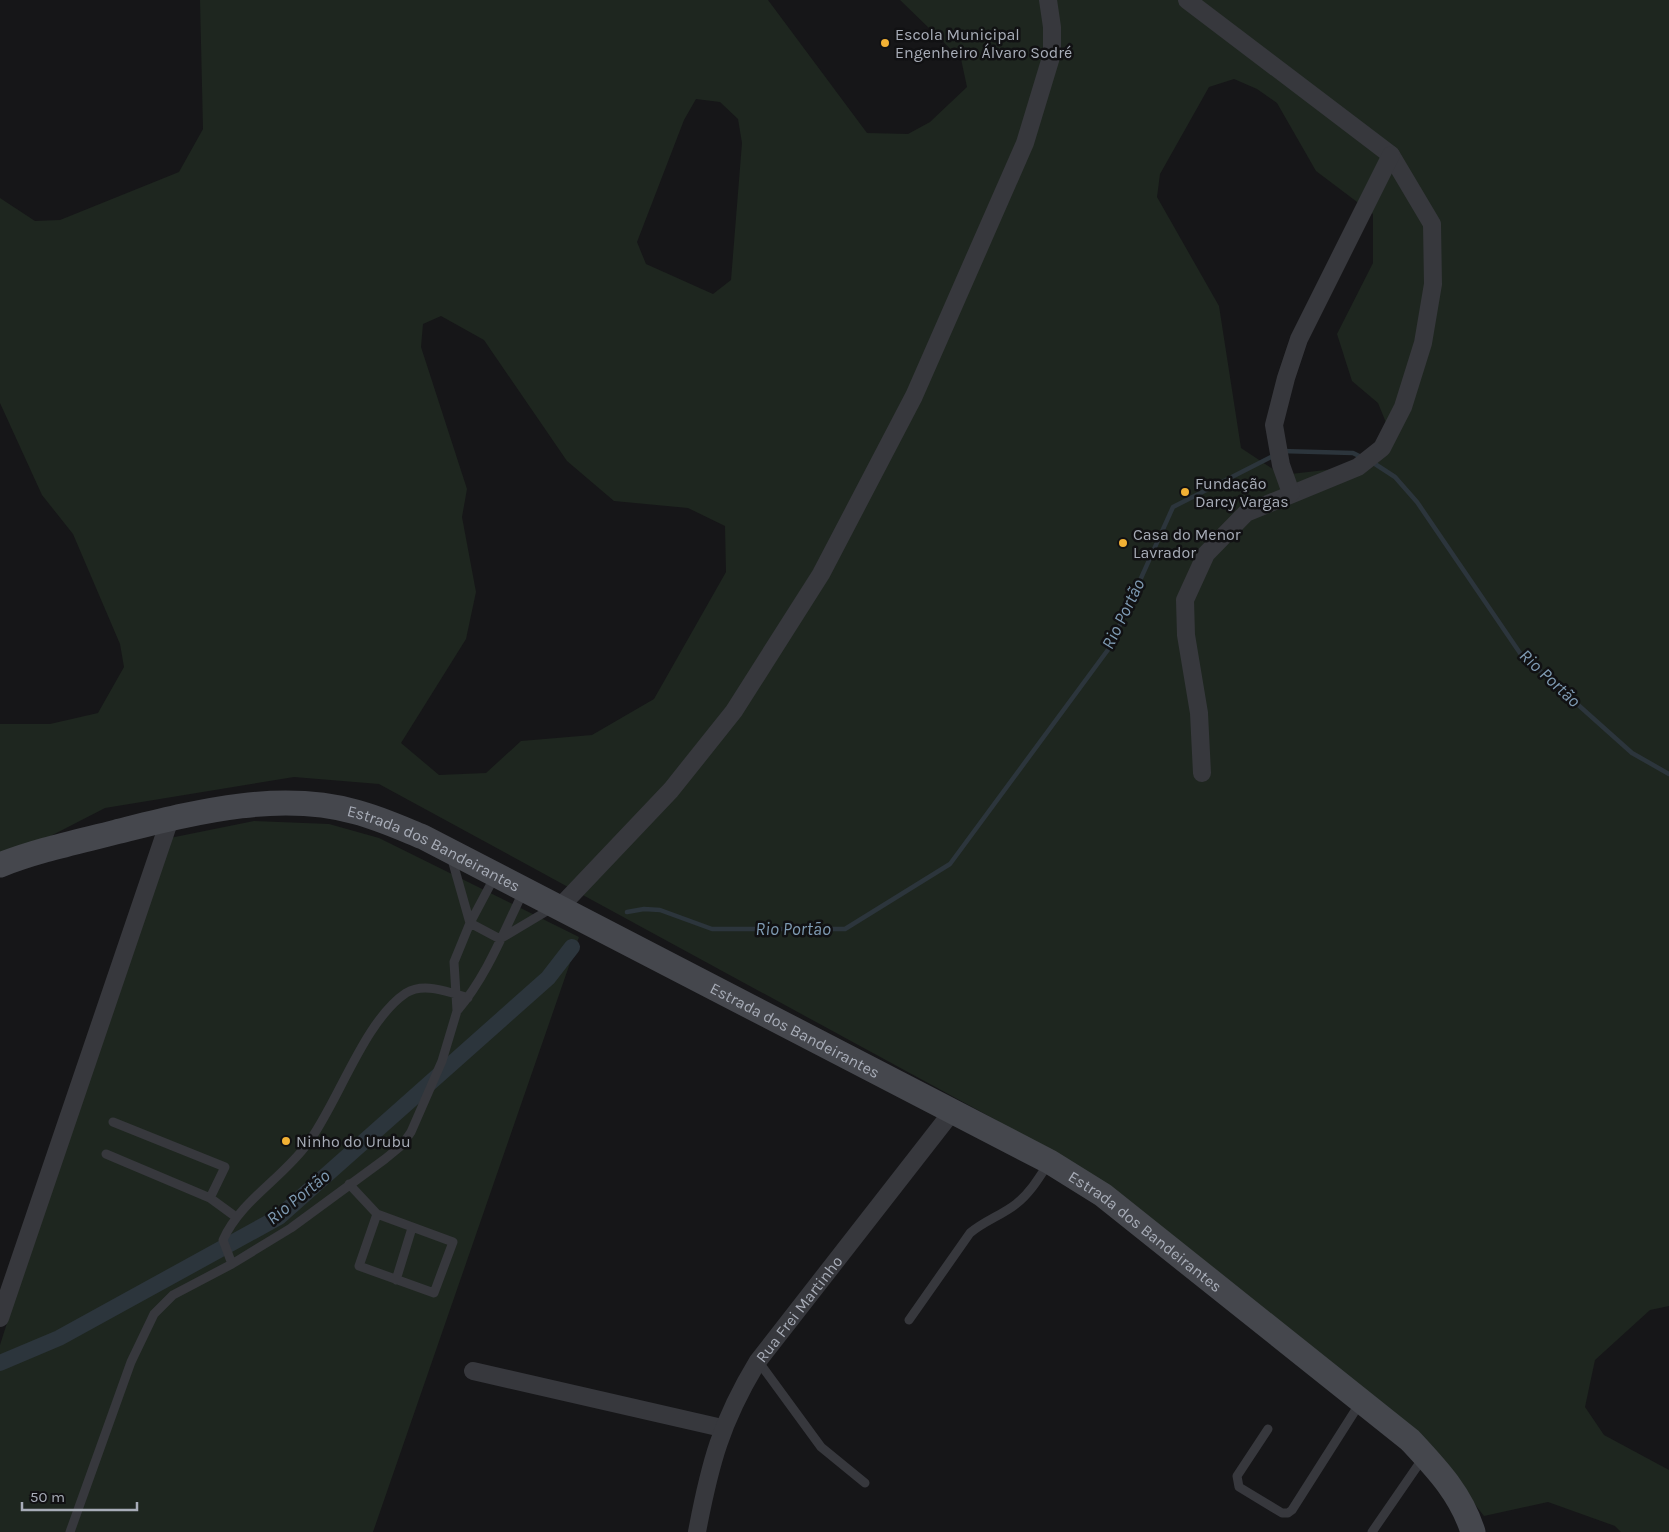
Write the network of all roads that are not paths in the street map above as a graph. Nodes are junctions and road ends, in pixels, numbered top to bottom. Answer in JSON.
{"nodes":[{"id":1,"x":1048,"y":0,"type":"edge"},
{"id":2,"x":1187,"y":0,"type":"edge"},
{"id":3,"x":1390,"y":155,"type":"junction"},
{"id":4,"x":1291,"y":493,"type":"junction"},
{"id":5,"x":1202,"y":772,"type":"dead end"},
{"id":6,"x":170,"y":819,"type":"junction"},
{"id":7,"x":449,"y":851,"type":"junction"},
{"id":8,"x":0,"y":866,"type":"edge"},
{"id":9,"x":496,"y":875,"type":"junction"},
{"id":10,"x":524,"y":890,"type":"junction"},
{"id":11,"x":558,"y":907,"type":"junction"},
{"id":12,"x":470,"y":923,"type":"junction"},
{"id":13,"x":500,"y":939,"type":"junction"},
{"id":14,"x":455,"y":993,"type":"junction"},
{"id":15,"x":468,"y":998,"type":"junction"},
{"id":16,"x":457,"y":1011,"type":"junction"},
{"id":17,"x":952,"y":1112,"type":"junction"},
{"id":18,"x":113,"y":1122,"type":"dead end"},
{"id":19,"x":106,"y":1154,"type":"dead end"},
{"id":20,"x":1050,"y":1162,"type":"junction"},
{"id":21,"x":349,"y":1184,"type":"junction"},
{"id":22,"x":210,"y":1198,"type":"junction"},
{"id":23,"x":377,"y":1214,"type":"junction"},
{"id":24,"x":236,"y":1217,"type":"junction"},
{"id":25,"x":412,"y":1228,"type":"junction"},
{"id":26,"x":231,"y":1261,"type":"junction"},
{"id":27,"x":396,"y":1280,"type":"junction"},
{"id":28,"x":0,"y":1318,"type":"edge"},
{"id":29,"x":909,"y":1320,"type":"dead end"},
{"id":30,"x":758,"y":1362,"type":"junction"},
{"id":31,"x":472,"y":1371,"type":"dead end"},
{"id":32,"x":1361,"y":1401,"type":"junction"},
{"id":33,"x":722,"y":1428,"type":"junction"},
{"id":34,"x":1268,"y":1429,"type":"dead end"},
{"id":35,"x":1424,"y":1455,"type":"junction"},
{"id":36,"x":865,"y":1483,"type":"dead end"},
{"id":37,"x":70,"y":1532,"type":"edge"},
{"id":38,"x":697,"y":1532,"type":"edge"},
{"id":39,"x":1372,"y":1532,"type":"edge"},
{"id":40,"x":1473,"y":1532,"type":"edge"}],
"edges":[{"from":1,"to":11,"type":"street"},
{"from":2,"to":3,"type":"street"},
{"from":3,"to":4,"type":"street"},
{"from":3,"to":4,"type":"street"},
{"from":4,"to":5,"type":"street"},
{"from":6,"to":7,"type":"main road","name":"Estrada dos Bandeirantes"},
{"from":6,"to":8,"type":"main road","name":"Estrada dos Bandeirantes"},
{"from":6,"to":28,"type":"street"},
{"from":7,"to":9,"type":"main road","name":"Estrada dos Bandeirantes"},
{"from":7,"to":12,"type":"lane"},
{"from":9,"to":10,"type":"main road","name":"Estrada dos Bandeirantes"},
{"from":9,"to":12,"type":"lane"},
{"from":10,"to":11,"type":"main road","name":"Estrada dos Bandeirantes"},
{"from":10,"to":13,"type":"lane"},
{"from":11,"to":13,"type":"lane"},
{"from":11,"to":17,"type":"main road","name":"Estrada dos Bandeirantes"},
{"from":12,"to":13,"type":"lane"},
{"from":12,"to":14,"type":"lane"},
{"from":13,"to":15,"type":"lane"},
{"from":14,"to":15,"type":"lane"},
{"from":14,"to":16,"type":"lane"},
{"from":14,"to":24,"type":"lane"},
{"from":15,"to":16,"type":"lane"},
{"from":16,"to":21,"type":"lane"},
{"from":17,"to":20,"type":"main road","name":"Estrada dos Bandeirantes"},
{"from":17,"to":30,"type":"street","name":"Rua Frei Martinho"},
{"from":18,"to":22,"type":"lane"},
{"from":19,"to":22,"type":"lane"},
{"from":20,"to":29,"type":"lane"},
{"from":20,"to":32,"type":"main road","name":"Estrada dos Bandeirantes"},
{"from":21,"to":23,"type":"lane"},
{"from":21,"to":26,"type":"lane"},
{"from":22,"to":24,"type":"lane"},
{"from":23,"to":25,"type":"lane"},
{"from":23,"to":27,"type":"lane"},
{"from":24,"to":26,"type":"lane"},
{"from":25,"to":27,"type":"lane"},
{"from":25,"to":27,"type":"lane"},
{"from":26,"to":37,"type":"lane"},
{"from":30,"to":33,"type":"street","name":"Rua Frei Martinho"},
{"from":30,"to":36,"type":"lane"},
{"from":31,"to":33,"type":"street"},
{"from":32,"to":34,"type":"lane"},
{"from":32,"to":35,"type":"main road","name":"Estrada dos Bandeirantes"},
{"from":33,"to":38,"type":"street","name":"Rua Frei Martinho"},
{"from":35,"to":39,"type":"lane"},
{"from":35,"to":40,"type":"main road","name":"Estrada dos Bandeirantes"}]}
